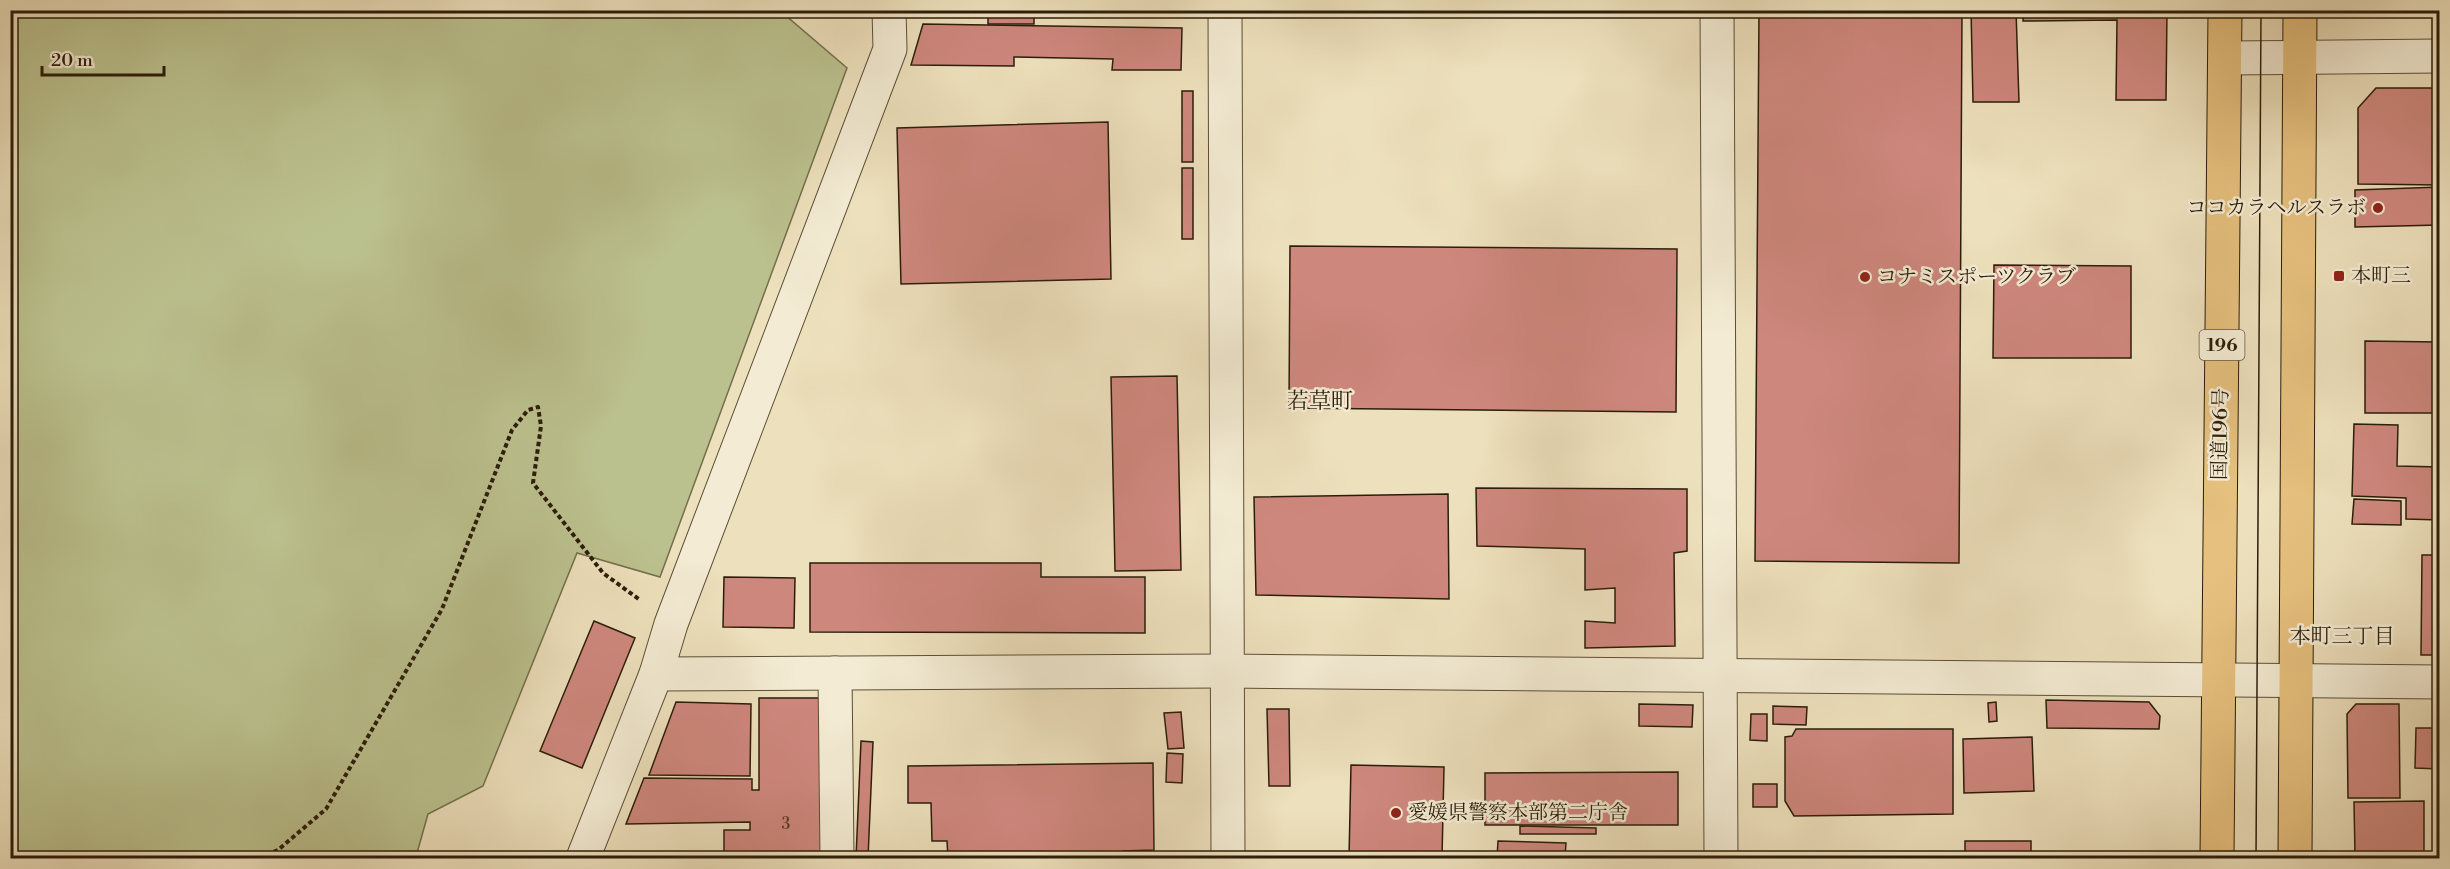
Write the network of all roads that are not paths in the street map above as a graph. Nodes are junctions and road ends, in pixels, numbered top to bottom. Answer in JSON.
{"nodes":[{"id":1,"x":889,"y":10,"type":"edge"},
{"id":2,"x":1225,"y":10,"type":"edge"},
{"id":3,"x":1717,"y":10,"type":"edge"},
{"id":4,"x":2225,"y":10,"type":"edge"},
{"id":5,"x":2300,"y":10,"type":"edge"},
{"id":6,"x":2439,"y":56,"type":"edge"},
{"id":7,"x":2298,"y":57,"type":"junction"},
{"id":8,"x":2226,"y":58,"type":"junction"},
{"id":9,"x":1226,"y":671,"type":"junction"},
{"id":10,"x":835,"y":673,"type":"junction"},
{"id":11,"x":656,"y":674,"type":"junction"},
{"id":12,"x":1719,"y":674,"type":"junction"},
{"id":13,"x":2218,"y":680,"type":"junction"},
{"id":14,"x":2294,"y":680,"type":"junction"},
{"id":15,"x":2439,"y":682,"type":"edge"},
{"id":16,"x":583,"y":858,"type":"edge"},
{"id":17,"x":837,"y":858,"type":"edge"},
{"id":18,"x":1228,"y":858,"type":"edge"},
{"id":19,"x":1721,"y":858,"type":"edge"},
{"id":20,"x":2217,"y":858,"type":"edge"},
{"id":21,"x":2295,"y":858,"type":"edge"}],
"edges":[{"from":1,"to":11,"type":"street"},
{"from":2,"to":9,"type":"street"},
{"from":3,"to":12,"type":"street"},
{"from":4,"to":8,"type":"highway","name":"国道196号","number":"196"},
{"from":5,"to":7,"type":"highway"},
{"from":6,"to":7,"type":"street"},
{"from":7,"to":8,"type":"street"},
{"from":7,"to":14,"type":"highway"},
{"from":8,"to":13,"type":"highway","name":"国道196号","number":"196"},
{"from":9,"to":10,"type":"street"},
{"from":9,"to":12,"type":"street"},
{"from":9,"to":18,"type":"street"},
{"from":10,"to":11,"type":"street"},
{"from":10,"to":17,"type":"street"},
{"from":11,"to":16,"type":"street"},
{"from":12,"to":13,"type":"street"},
{"from":12,"to":19,"type":"street"},
{"from":13,"to":14,"type":"street"},
{"from":13,"to":20,"type":"highway","name":"国道196号","number":"196"},
{"from":14,"to":15,"type":"street"},
{"from":14,"to":21,"type":"highway"}]}
